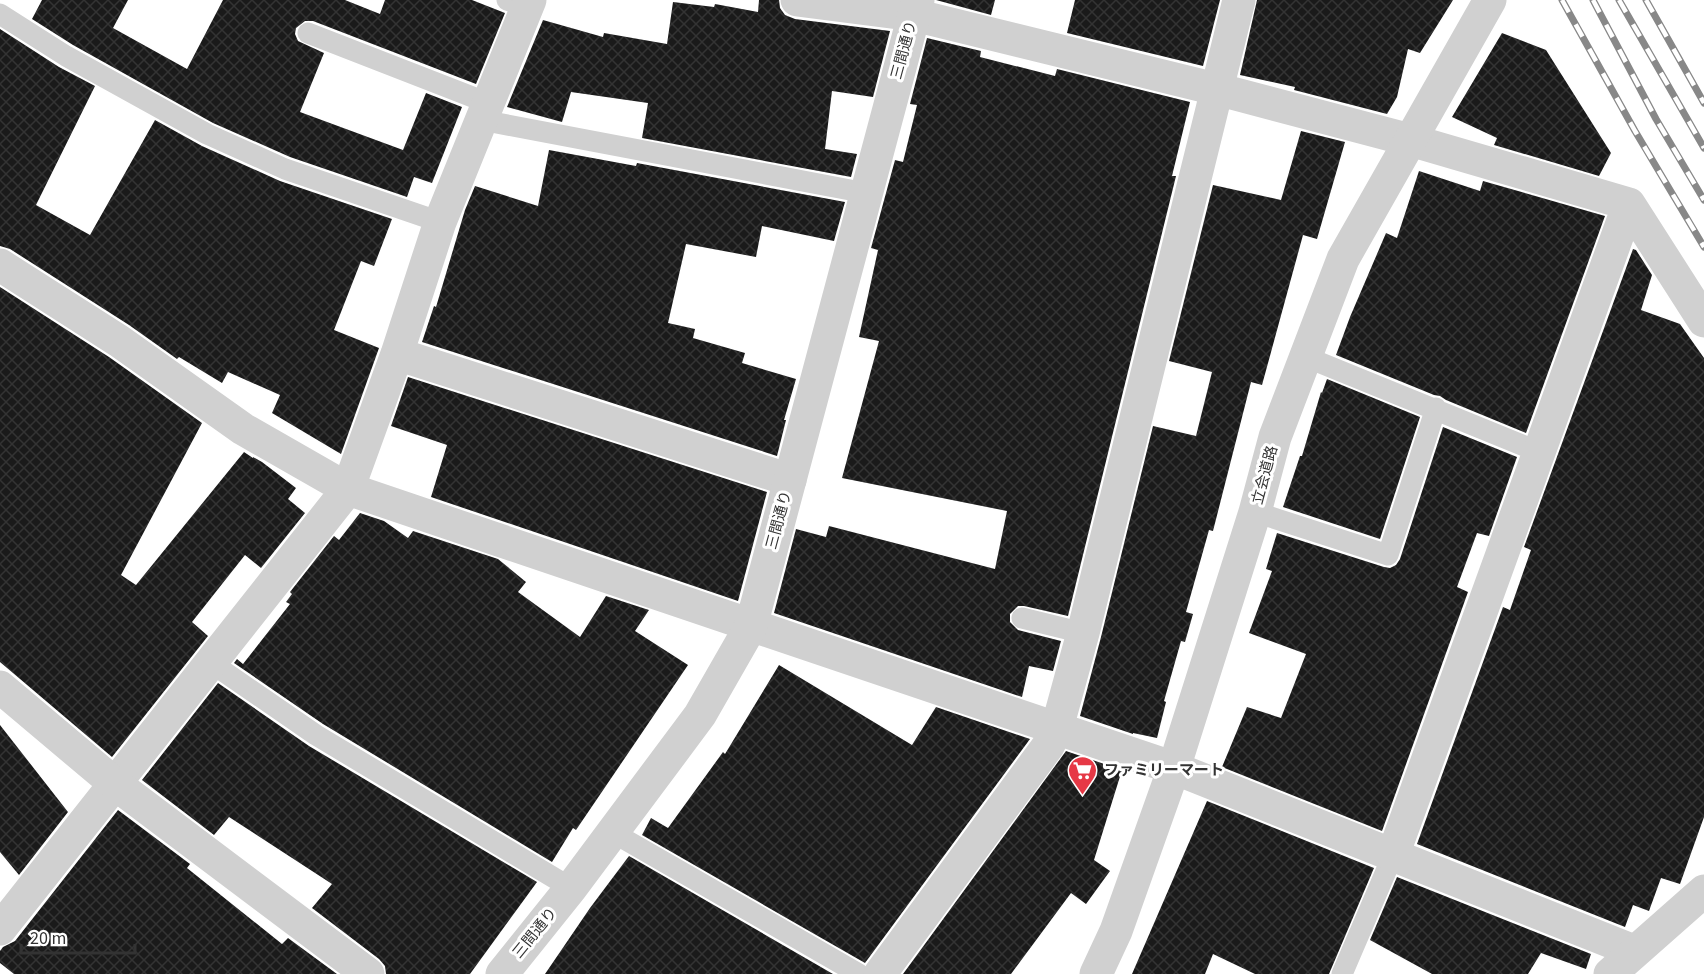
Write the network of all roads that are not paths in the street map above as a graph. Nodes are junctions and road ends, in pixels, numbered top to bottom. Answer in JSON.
{"nodes":[{"id":1,"x":797,"y":0,"type":"edge"},
{"id":2,"x":1239,"y":0,"type":"edge"},
{"id":3,"x":1490,"y":0,"type":"edge"},
{"id":4,"x":521,"y":2,"type":"edge"},
{"id":5,"x":916,"y":8,"type":"edge"},
{"id":6,"x":0,"y":14,"type":"edge"},
{"id":7,"x":308,"y":33,"type":"dead end"},
{"id":8,"x":1216,"y":90,"type":"junction"},
{"id":9,"x":485,"y":111,"type":"junction"},
{"id":10,"x":1410,"y":140,"type":"junction"},
{"id":11,"x":866,"y":193,"type":"junction"},
{"id":12,"x":1629,"y":204,"type":"junction"},
{"id":13,"x":440,"y":222,"type":"junction"},
{"id":14,"x":3,"y":274,"type":"edge"},
{"id":15,"x":1704,"y":321,"type":"edge"},
{"id":16,"x":397,"y":354,"type":"junction"},
{"id":17,"x":1306,"y":357,"type":"junction"},
{"id":18,"x":1436,"y":408,"type":"junction"},
{"id":19,"x":1539,"y":452,"type":"junction"},
{"id":20,"x":790,"y":480,"type":"junction"},
{"id":21,"x":348,"y":489,"type":"junction"},
{"id":22,"x":1255,"y":512,"type":"junction"},
{"id":23,"x":1022,"y":618,"type":"dead end"},
{"id":24,"x":751,"y":626,"type":"junction"},
{"id":25,"x":1083,"y":633,"type":"junction"},
{"id":26,"x":210,"y":662,"type":"junction"},
{"id":27,"x":0,"y":687,"type":"edge"},
{"id":28,"x":1057,"y":728,"type":"junction"},
{"id":29,"x":1174,"y":768,"type":"junction"},
{"id":30,"x":114,"y":783,"type":"junction"},
{"id":31,"x":612,"y":832,"type":"junction"},
{"id":32,"x":1393,"y":855,"type":"junction"},
{"id":33,"x":571,"y":888,"type":"junction"},
{"id":34,"x":1704,"y":891,"type":"edge"},
{"id":35,"x":0,"y":929,"type":"edge"},
{"id":36,"x":1634,"y":951,"type":"junction"},
{"id":37,"x":368,"y":974,"type":"edge"},
{"id":38,"x":502,"y":974,"type":"edge"},
{"id":39,"x":859,"y":974,"type":"edge"},
{"id":40,"x":880,"y":974,"type":"edge"},
{"id":41,"x":1096,"y":974,"type":"edge"},
{"id":42,"x":1342,"y":974,"type":"edge"},
{"id":43,"x":1610,"y":974,"type":"edge"}],
"edges":[{"from":1,"to":5,"type":"street"},
{"from":2,"to":8,"type":"street"},
{"from":3,"to":10,"type":"street","name":"立会道路"},
{"from":4,"to":9,"type":"street"},
{"from":5,"to":8,"type":"street"},
{"from":5,"to":11,"type":"street","name":"三間通り"},
{"from":6,"to":13,"type":"lane"},
{"from":7,"to":9,"type":"lane"},
{"from":8,"to":10,"type":"street"},
{"from":8,"to":25,"type":"street"},
{"from":9,"to":11,"type":"lane"},
{"from":9,"to":13,"type":"street"},
{"from":10,"to":12,"type":"street"},
{"from":10,"to":17,"type":"street","name":"立会道路"},
{"from":11,"to":20,"type":"street","name":"三間通り"},
{"from":12,"to":15,"type":"street"},
{"from":12,"to":19,"type":"street"},
{"from":13,"to":16,"type":"street"},
{"from":14,"to":21,"type":"street"},
{"from":16,"to":20,"type":"street"},
{"from":16,"to":21,"type":"street"},
{"from":17,"to":18,"type":"lane"},
{"from":17,"to":22,"type":"street","name":"立会道路"},
{"from":18,"to":19,"type":"lane"},
{"from":18,"to":22,"type":"lane"},
{"from":19,"to":32,"type":"street"},
{"from":20,"to":24,"type":"street","name":"三間通り"},
{"from":21,"to":24,"type":"street"},
{"from":21,"to":26,"type":"street"},
{"from":22,"to":29,"type":"street","name":"立会道路"},
{"from":23,"to":25,"type":"lane"},
{"from":24,"to":28,"type":"street"},
{"from":24,"to":31,"type":"street","name":"三間通り"},
{"from":25,"to":28,"type":"street"},
{"from":26,"to":30,"type":"street"},
{"from":26,"to":33,"type":"lane"},
{"from":27,"to":30,"type":"street"},
{"from":28,"to":29,"type":"street"},
{"from":28,"to":40,"type":"street"},
{"from":29,"to":32,"type":"street"},
{"from":29,"to":41,"type":"street","name":"立会道路"},
{"from":30,"to":35,"type":"street"},
{"from":30,"to":37,"type":"street"},
{"from":31,"to":33,"type":"street","name":"三間通り"},
{"from":31,"to":39,"type":"lane"},
{"from":32,"to":36,"type":"street"},
{"from":32,"to":42,"type":"lane"},
{"from":33,"to":38,"type":"street","name":"三間通り"},
{"from":34,"to":36,"type":"street"},
{"from":36,"to":43,"type":"street"}]}
